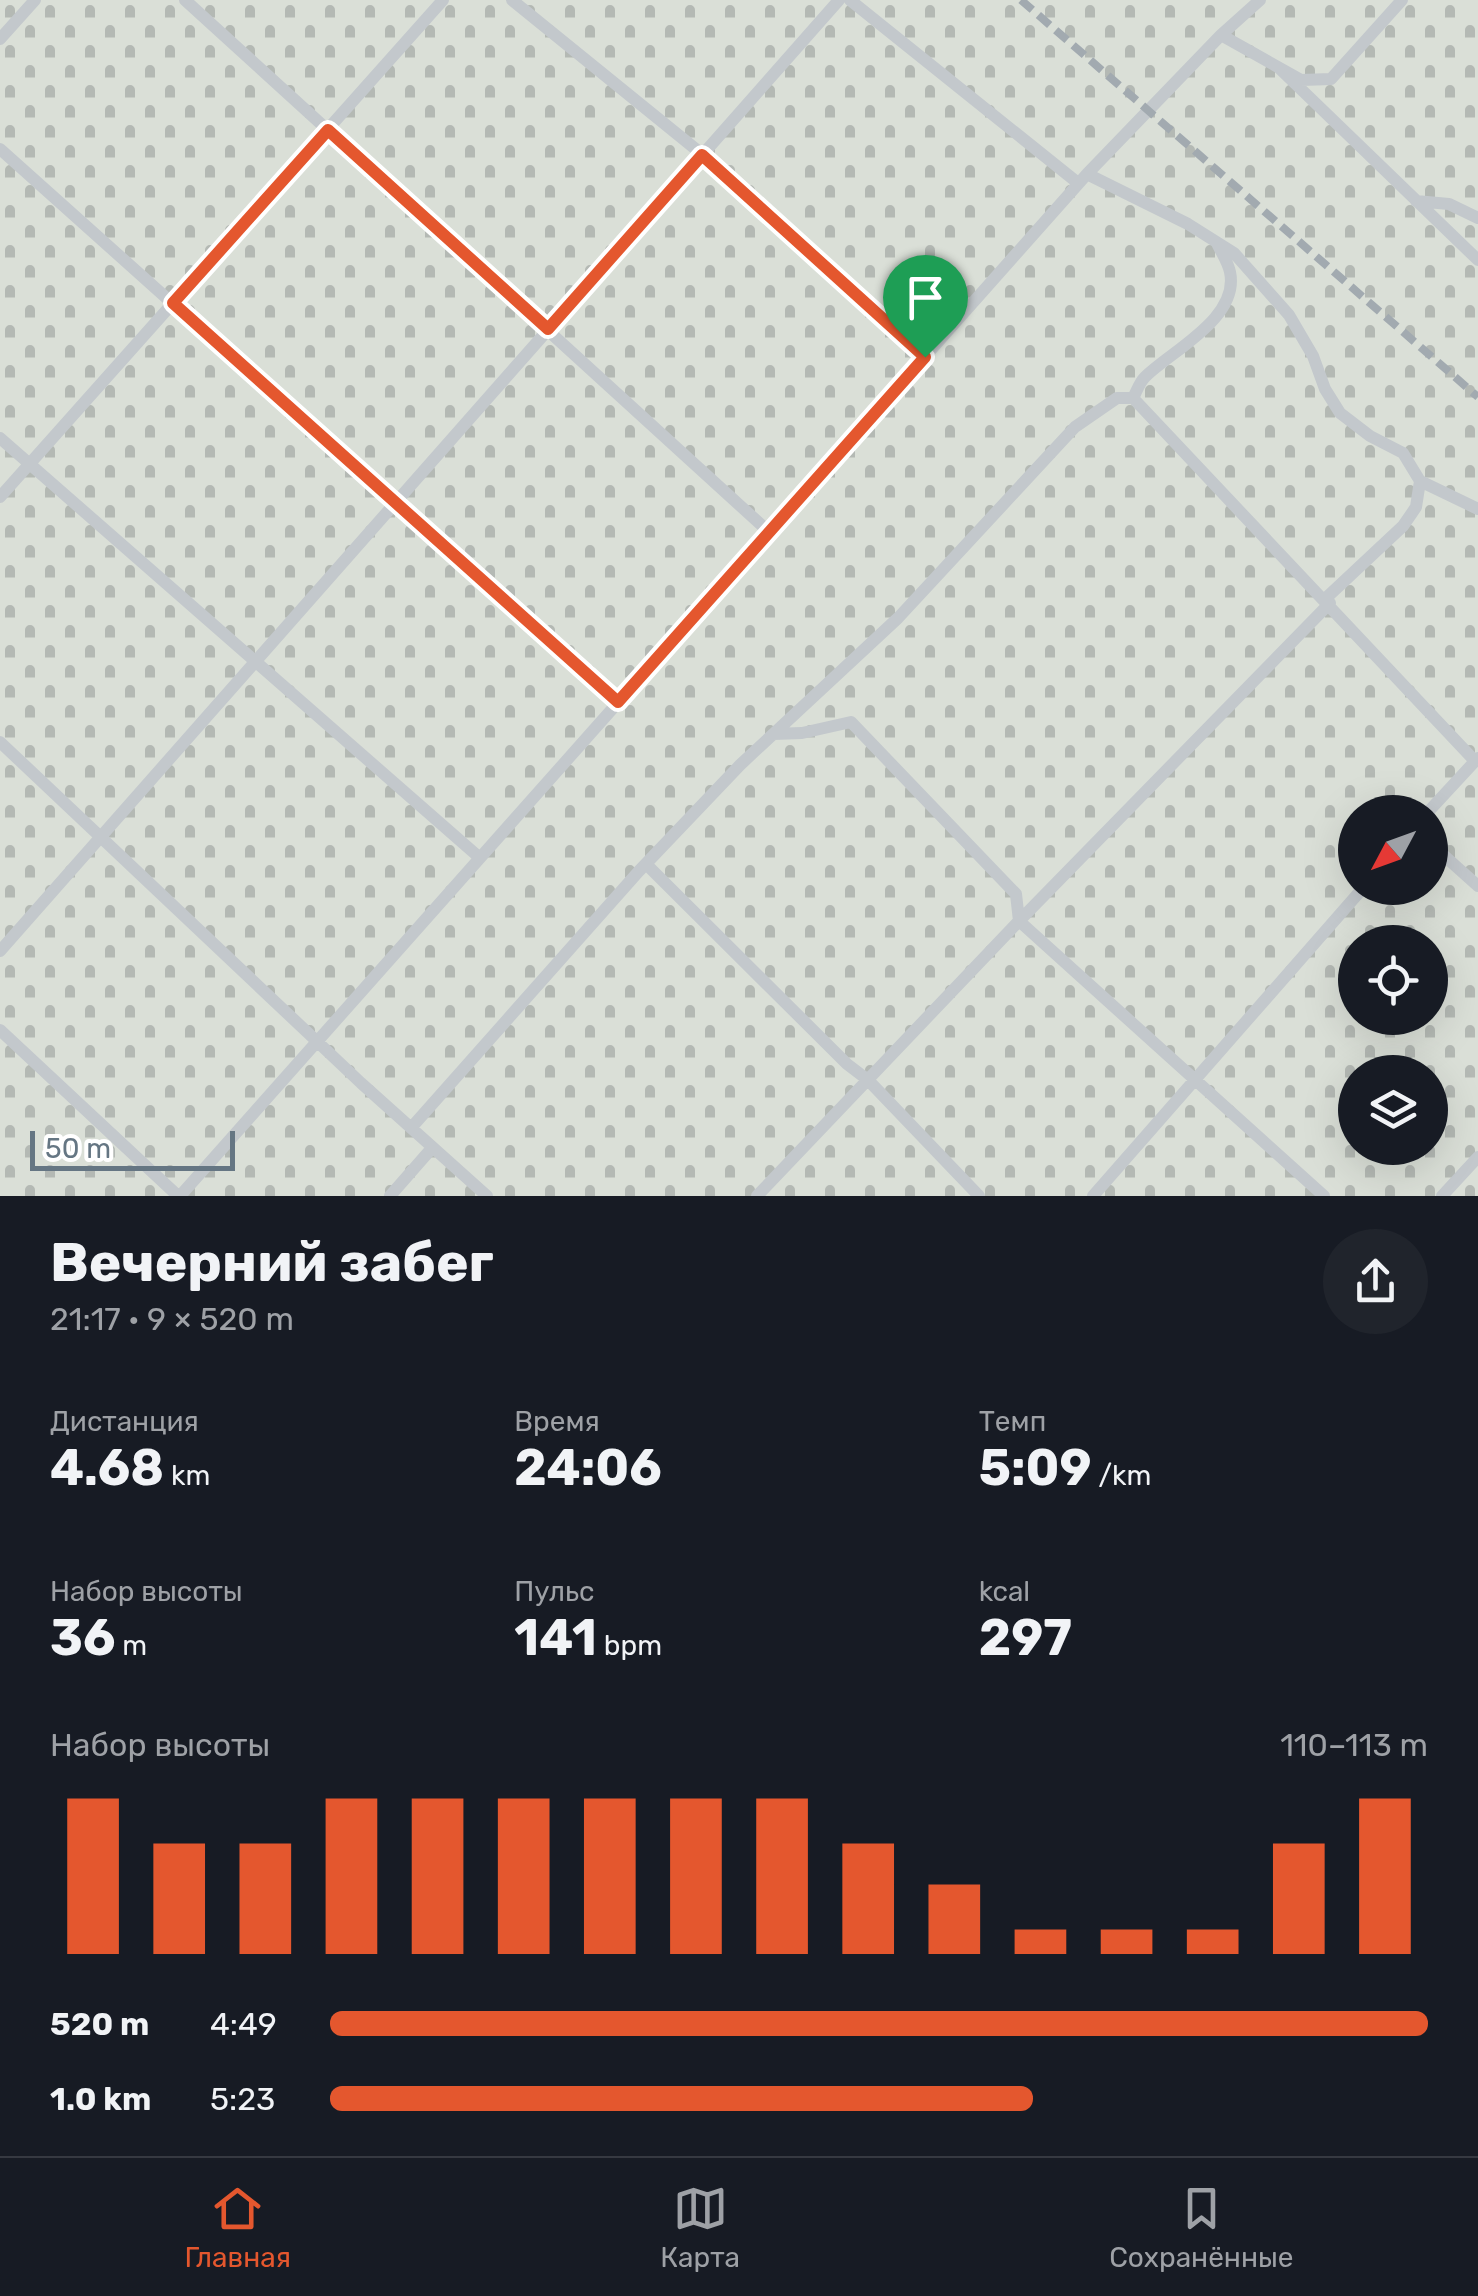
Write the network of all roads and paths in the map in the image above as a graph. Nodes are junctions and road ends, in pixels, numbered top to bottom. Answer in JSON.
{"nodes":[{"id":1,"x":35,"y":0,"type":"edge"},
{"id":2,"x":185,"y":0,"type":"edge"},
{"id":3,"x":443,"y":0,"type":"edge"},
{"id":4,"x":512,"y":0,"type":"edge"},
{"id":5,"x":839,"y":0,"type":"edge"},
{"id":6,"x":850,"y":0,"type":"edge"},
{"id":7,"x":1260,"y":0,"type":"edge"},
{"id":8,"x":1402,"y":0,"type":"edge"},
{"id":9,"x":1221,"y":35,"type":"junction"},
{"id":10,"x":0,"y":39,"type":"edge"},
{"id":11,"x":1278,"y":67,"type":"junction"},
{"id":12,"x":328,"y":130,"type":"junction"},
{"id":13,"x":0,"y":148,"type":"edge"},
{"id":14,"x":702,"y":155,"type":"junction"},
{"id":15,"x":1082,"y":179,"type":"junction"},
{"id":16,"x":1416,"y":202,"type":"junction"},
{"id":17,"x":1478,"y":218,"type":"edge"},
{"id":18,"x":1217,"y":242,"type":"junction"},
{"id":19,"x":1478,"y":260,"type":"edge"},
{"id":20,"x":173,"y":303,"type":"junction"},
{"id":21,"x":548,"y":329,"type":"junction"},
{"id":22,"x":925,"y":357,"type":"junction"},
{"id":23,"x":1133,"y":398,"type":"junction"},
{"id":24,"x":0,"y":438,"type":"edge"},
{"id":25,"x":30,"y":464,"type":"junction"},
{"id":26,"x":1420,"y":481,"type":"junction"},
{"id":27,"x":0,"y":497,"type":"edge"},
{"id":28,"x":396,"y":503,"type":"junction"},
{"id":29,"x":1478,"y":509,"type":"edge"},
{"id":30,"x":769,"y":532,"type":"junction"},
{"id":31,"x":1328,"y":601,"type":"junction"},
{"id":32,"x":256,"y":662,"type":"junction"},
{"id":33,"x":618,"y":702,"type":"junction"},
{"id":34,"x":773,"y":734,"type":"junction"},
{"id":35,"x":0,"y":742,"type":"edge"},
{"id":36,"x":1476,"y":759,"type":"edge"},
{"id":37,"x":1443,"y":795,"type":"edge"},
{"id":38,"x":102,"y":836,"type":"junction"},
{"id":39,"x":480,"y":858,"type":"junction"},
{"id":40,"x":1448,"y":859,"type":"edge"},
{"id":41,"x":646,"y":864,"type":"junction"},
{"id":42,"x":1478,"y":886,"type":"edge"},
{"id":43,"x":1347,"y":905,"type":"edge"},
{"id":44,"x":1019,"y":922,"type":"junction"},
{"id":45,"x":0,"y":951,"type":"edge"},
{"id":46,"x":0,"y":1030,"type":"edge"},
{"id":47,"x":320,"y":1042,"type":"junction"},
{"id":48,"x":1196,"y":1078,"type":"junction"},
{"id":49,"x":868,"y":1080,"type":"junction"},
{"id":50,"x":411,"y":1128,"type":"junction"},
{"id":51,"x":432,"y":1148,"type":"junction"},
{"id":52,"x":1478,"y":1157,"type":"edge"},
{"id":53,"x":179,"y":1196,"type":"edge"},
{"id":54,"x":390,"y":1196,"type":"edge"},
{"id":55,"x":487,"y":1196,"type":"edge"},
{"id":56,"x":757,"y":1196,"type":"edge"},
{"id":57,"x":979,"y":1196,"type":"edge"},
{"id":58,"x":1093,"y":1196,"type":"edge"},
{"id":59,"x":1324,"y":1196,"type":"edge"},
{"id":60,"x":1442,"y":1196,"type":"edge"}],
"edges":[{"from":1,"to":10,"type":"lane"},
{"from":2,"to":12,"type":"lane"},
{"from":3,"to":12,"type":"lane"},
{"from":4,"to":14,"type":"lane"},
{"from":5,"to":14,"type":"lane"},
{"from":6,"to":15,"type":"lane"},
{"from":7,"to":9,"type":"lane"},
{"from":8,"to":11,"type":"lane"},
{"from":9,"to":11,"type":"lane"},
{"from":9,"to":15,"type":"lane"},
{"from":11,"to":16,"type":"lane"},
{"from":12,"to":20,"type":"lane"},
{"from":12,"to":21,"type":"lane"},
{"from":13,"to":20,"type":"lane"},
{"from":14,"to":21,"type":"lane"},
{"from":14,"to":22,"type":"lane"},
{"from":15,"to":18,"type":"lane"},
{"from":15,"to":22,"type":"lane"},
{"from":16,"to":17,"type":"lane"},
{"from":16,"to":19,"type":"lane"},
{"from":18,"to":23,"type":"lane"},
{"from":18,"to":26,"type":"lane"},
{"from":20,"to":25,"type":"lane"},
{"from":20,"to":28,"type":"lane"},
{"from":21,"to":28,"type":"lane"},
{"from":21,"to":30,"type":"lane"},
{"from":22,"to":30,"type":"lane"},
{"from":23,"to":31,"type":"lane"},
{"from":23,"to":34,"type":"lane"},
{"from":24,"to":25,"type":"lane"},
{"from":25,"to":27,"type":"lane"},
{"from":25,"to":32,"type":"lane"},
{"from":26,"to":29,"type":"lane"},
{"from":26,"to":31,"type":"lane"},
{"from":28,"to":32,"type":"lane"},
{"from":28,"to":33,"type":"lane"},
{"from":30,"to":33,"type":"lane"},
{"from":31,"to":36,"type":"lane"},
{"from":31,"to":44,"type":"lane"},
{"from":32,"to":38,"type":"lane"},
{"from":32,"to":39,"type":"lane"},
{"from":33,"to":39,"type":"lane"},
{"from":34,"to":41,"type":"lane"},
{"from":34,"to":44,"type":"lane"},
{"from":35,"to":38,"type":"lane"},
{"from":36,"to":37,"type":"lane"},
{"from":38,"to":45,"type":"lane"},
{"from":38,"to":47,"type":"lane"},
{"from":39,"to":47,"type":"lane"},
{"from":40,"to":42,"type":"lane"},
{"from":41,"to":49,"type":"lane"},
{"from":41,"to":50,"type":"lane"},
{"from":43,"to":48,"type":"lane"},
{"from":44,"to":48,"type":"lane"},
{"from":44,"to":49,"type":"lane"},
{"from":46,"to":53,"type":"lane"},
{"from":47,"to":50,"type":"lane"},
{"from":47,"to":53,"type":"lane"},
{"from":48,"to":58,"type":"lane"},
{"from":48,"to":59,"type":"lane"},
{"from":49,"to":56,"type":"lane"},
{"from":49,"to":57,"type":"lane"},
{"from":50,"to":51,"type":"lane"},
{"from":51,"to":54,"type":"lane"},
{"from":51,"to":55,"type":"lane"},
{"from":52,"to":60,"type":"lane"}]}
